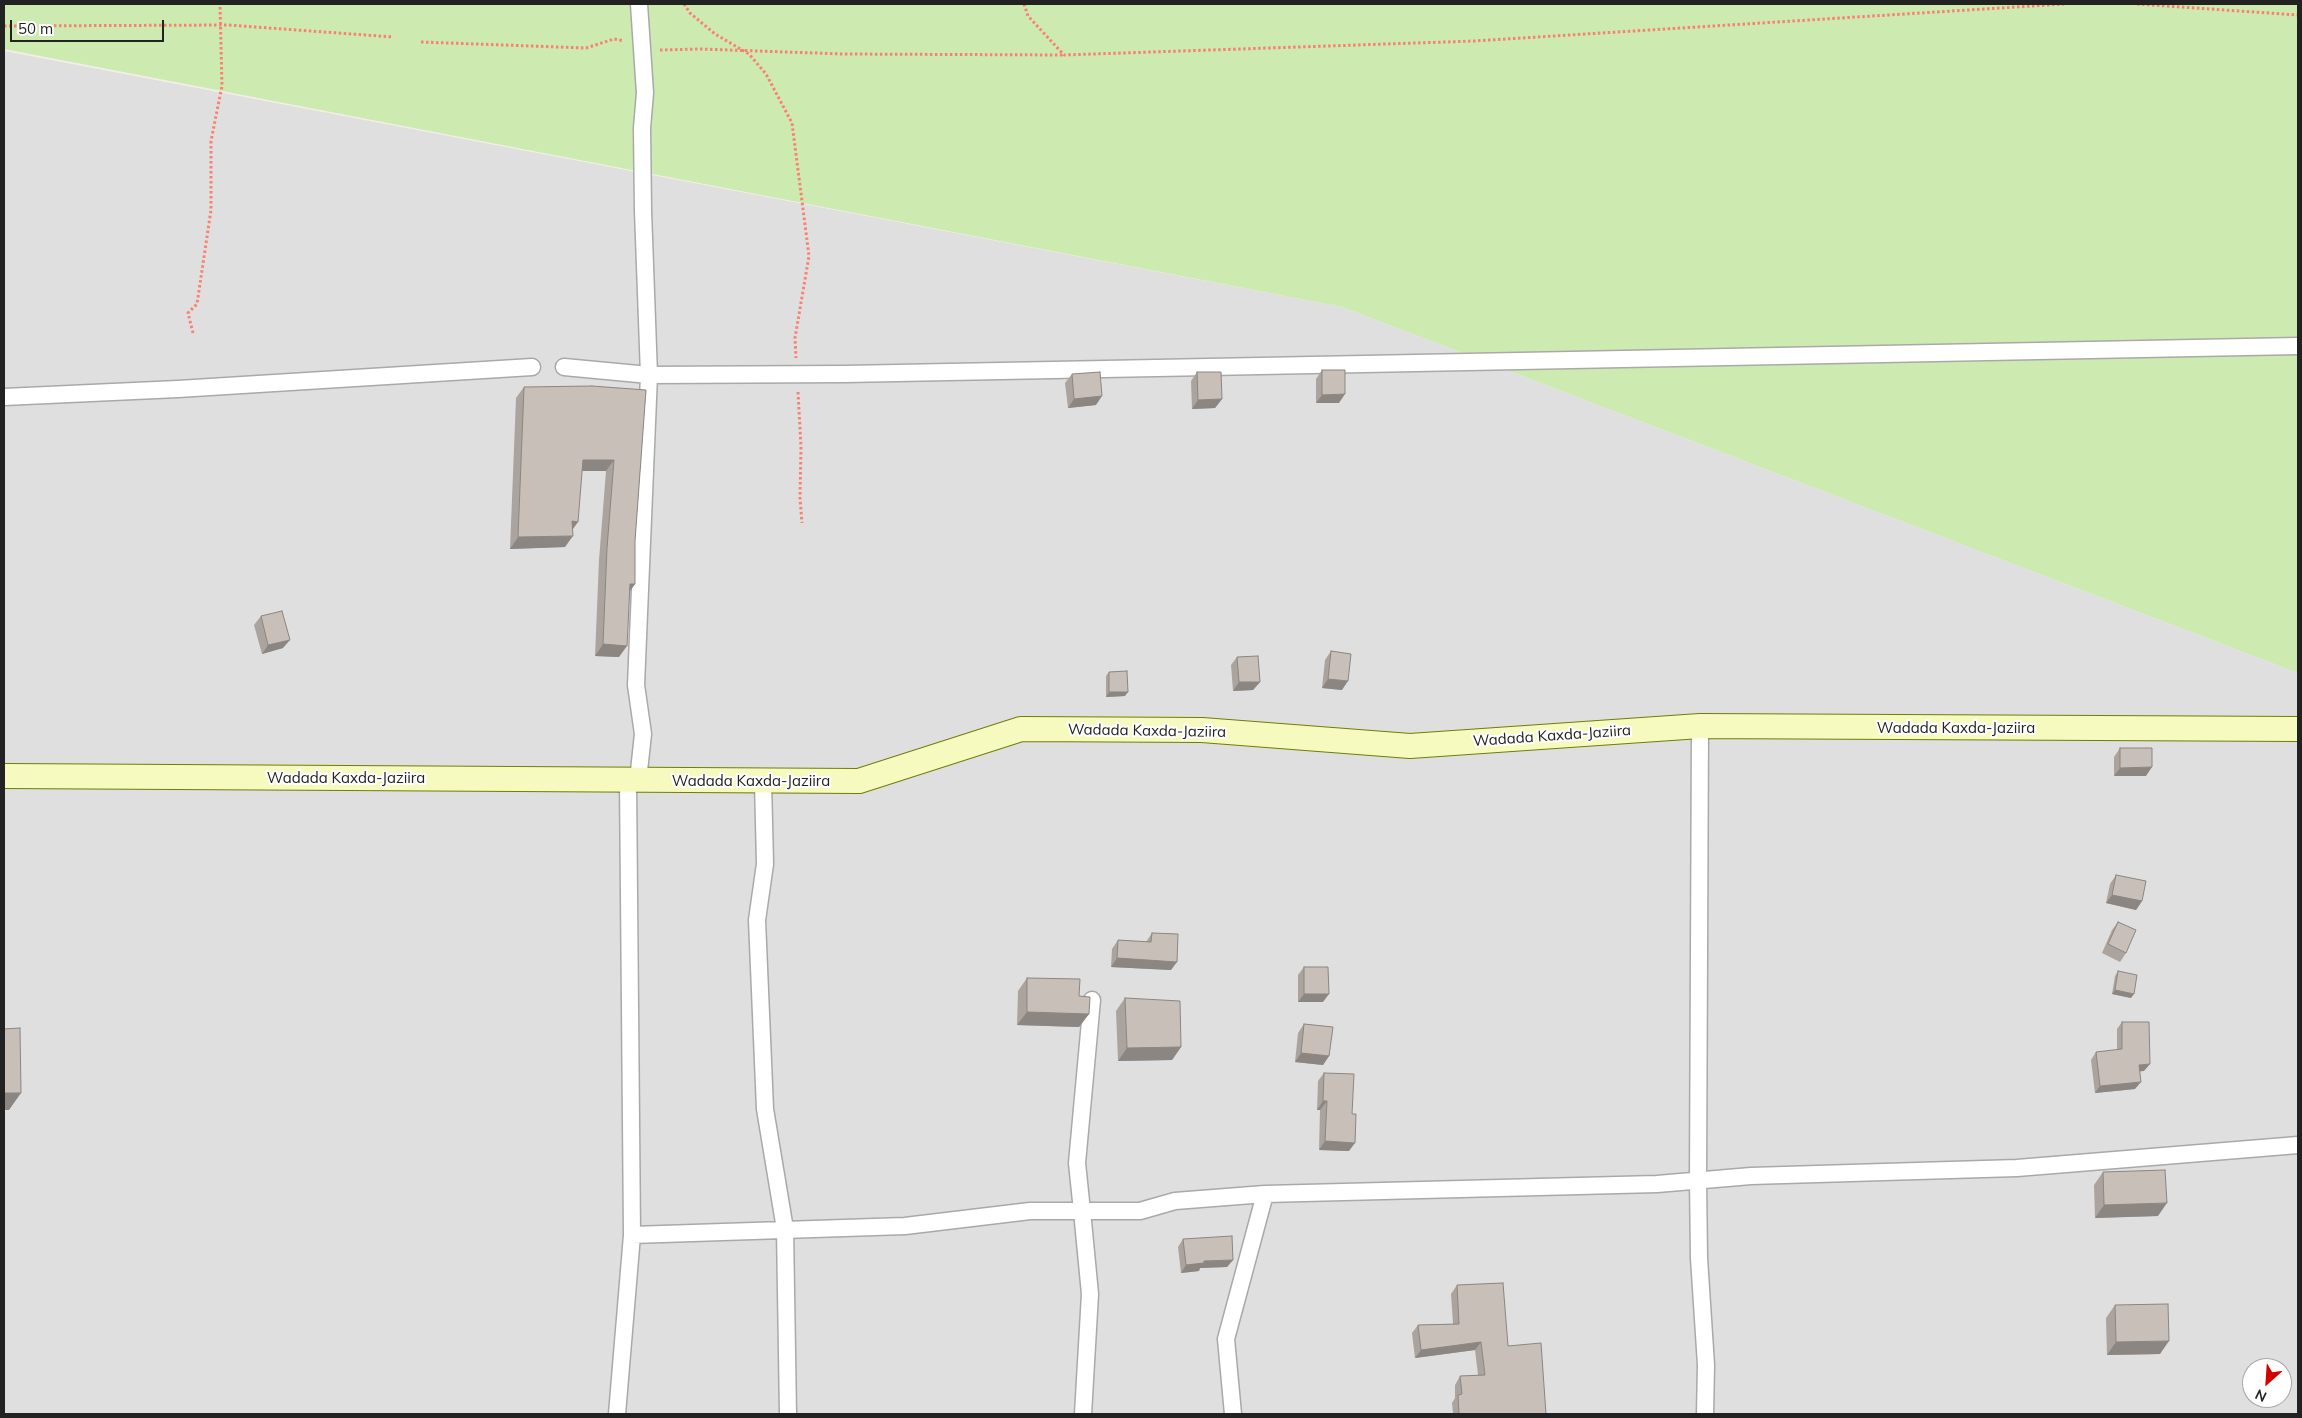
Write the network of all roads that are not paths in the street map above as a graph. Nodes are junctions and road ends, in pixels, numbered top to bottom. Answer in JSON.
{"nodes":[{"id":1,"x":639,"y":4,"type":"edge"},
{"id":2,"x":2298,"y":346,"type":"edge"},
{"id":3,"x":532,"y":367,"type":"dead end"},
{"id":4,"x":564,"y":368,"type":"dead end"},
{"id":5,"x":649,"y":375,"type":"junction"},
{"id":6,"x":4,"y":397,"type":"edge"},
{"id":7,"x":1700,"y":726,"type":"junction"},
{"id":8,"x":2298,"y":729,"type":"edge"},
{"id":9,"x":4,"y":776,"type":"edge"},
{"id":10,"x":633,"y":780,"type":"junction"},
{"id":11,"x":763,"y":782,"type":"junction"},
{"id":12,"x":1092,"y":1000,"type":"edge"},
{"id":13,"x":2298,"y":1145,"type":"edge"},
{"id":14,"x":1698,"y":1180,"type":"junction"},
{"id":15,"x":1265,"y":1194,"type":"junction"},
{"id":16,"x":1082,"y":1211,"type":"junction"},
{"id":17,"x":785,"y":1229,"type":"junction"},
{"id":18,"x":632,"y":1235,"type":"junction"},
{"id":19,"x":617,"y":1414,"type":"edge"},
{"id":20,"x":788,"y":1414,"type":"edge"},
{"id":21,"x":1083,"y":1414,"type":"edge"},
{"id":22,"x":1233,"y":1414,"type":"edge"},
{"id":23,"x":1705,"y":1414,"type":"edge"}],
"edges":[{"from":1,"to":5,"type":"street"},
{"from":2,"to":5,"type":"street"},
{"from":3,"to":6,"type":"street"},
{"from":4,"to":5,"type":"street"},
{"from":5,"to":10,"type":"street"},
{"from":7,"to":8,"type":"street","name":"Wadada Kaxda-Jaziira"},
{"from":7,"to":11,"type":"street","name":"Wadada Kaxda-Jaziira"},
{"from":7,"to":14,"type":"street"},
{"from":9,"to":10,"type":"street","name":"Wadada Kaxda-Jaziira"},
{"from":10,"to":11,"type":"street","name":"Wadada Kaxda-Jaziira"},
{"from":10,"to":18,"type":"street"},
{"from":11,"to":17,"type":"street"},
{"from":12,"to":16,"type":"street"},
{"from":13,"to":14,"type":"street"},
{"from":14,"to":15,"type":"street"},
{"from":14,"to":23,"type":"street"},
{"from":15,"to":16,"type":"street"},
{"from":15,"to":22,"type":"street"},
{"from":16,"to":17,"type":"street"},
{"from":16,"to":21,"type":"street"},
{"from":17,"to":18,"type":"street"},
{"from":17,"to":20,"type":"street"},
{"from":18,"to":19,"type":"street"}]}
